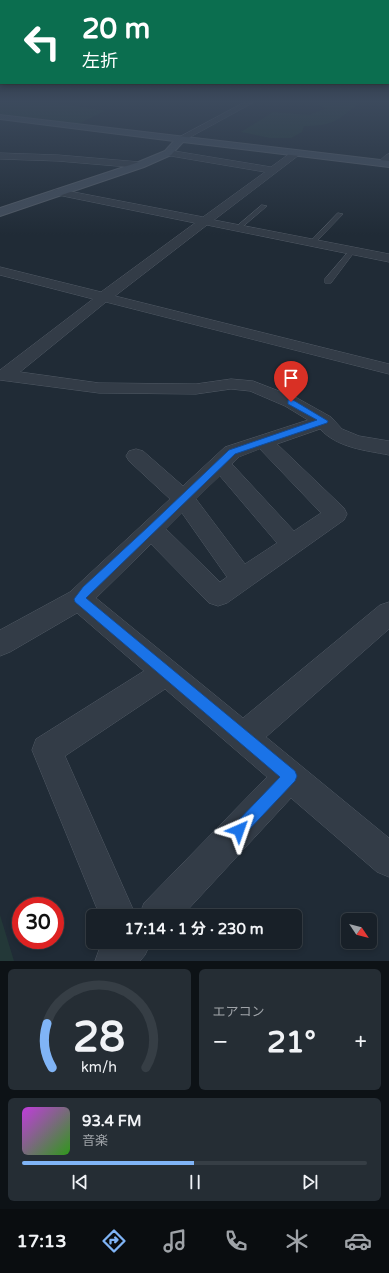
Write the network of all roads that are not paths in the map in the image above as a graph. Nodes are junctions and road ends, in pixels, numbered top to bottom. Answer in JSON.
{"nodes":[{"id":1,"x":174,"y":146,"type":"edge"},
{"id":2,"x":237,"y":146,"type":"edge"},
{"id":3,"x":168,"y":153,"type":"junction"},
{"id":4,"x":296,"y":153,"type":"junction"},
{"id":5,"x":0,"y":156,"type":"edge"},
{"id":6,"x":387,"y":161,"type":"edge"},
{"id":7,"x":140,"y":165,"type":"junction"},
{"id":8,"x":273,"y":170,"type":"junction"},
{"id":9,"x":58,"y":192,"type":"junction"},
{"id":10,"x":264,"y":206,"type":"dead end"},
{"id":11,"x":0,"y":212,"type":"edge"},
{"id":12,"x":340,"y":214,"type":"dead end"},
{"id":13,"x":205,"y":222,"type":"junction"},
{"id":14,"x":238,"y":228,"type":"junction"},
{"id":15,"x":312,"y":243,"type":"junction"},
{"id":16,"x":352,"y":251,"type":"junction"},
{"id":17,"x":389,"y":258,"type":"edge"},
{"id":18,"x":0,"y":271,"type":"edge"},
{"id":19,"x":328,"y":282,"type":"dead end"},
{"id":20,"x":104,"y":297,"type":"junction"},
{"id":21,"x":389,"y":369,"type":"edge"},
{"id":22,"x":3,"y":375,"type":"edge"},
{"id":23,"x":324,"y":421,"type":"junction"},
{"id":24,"x":263,"y":441,"type":"junction"},
{"id":25,"x":389,"y":448,"type":"edge"},
{"id":26,"x":136,"y":456,"type":"dead end"},
{"id":27,"x":220,"y":463,"type":"junction"},
{"id":28,"x":184,"y":499,"type":"junction"},
{"id":29,"x":152,"y":530,"type":"junction"},
{"id":30,"x":292,"y":545,"type":"junction"},
{"id":31,"x":242,"y":579,"type":"junction"},
{"id":32,"x":79,"y":599,"type":"junction"},
{"id":33,"x":389,"y":613,"type":"edge"},
{"id":34,"x":0,"y":644,"type":"edge"},
{"id":35,"x":166,"y":672,"type":"junction"},
{"id":36,"x":243,"y":737,"type":"junction"},
{"id":37,"x":290,"y":776,"type":"junction"},
{"id":38,"x":389,"y":860,"type":"edge"},
{"id":39,"x":112,"y":909,"type":"edge"},
{"id":40,"x":164,"y":909,"type":"edge"}],
"edges":[{"from":1,"to":3,"type":"main road"},
{"from":2,"to":4,"type":"main road"},
{"from":3,"to":7,"type":"main road"},
{"from":3,"to":8,"type":"street"},
{"from":4,"to":6,"type":"main road"},
{"from":4,"to":8,"type":"street"},
{"from":5,"to":7,"type":"street"},
{"from":7,"to":9,"type":"main road"},
{"from":8,"to":13,"type":"street"},
{"from":9,"to":11,"type":"main road"},
{"from":9,"to":13,"type":"street"},
{"from":10,"to":14,"type":"lane"},
{"from":12,"to":15,"type":"lane"},
{"from":13,"to":14,"type":"street"},
{"from":13,"to":20,"type":"street"},
{"from":14,"to":15,"type":"street"},
{"from":15,"to":16,"type":"street"},
{"from":16,"to":17,"type":"street"},
{"from":16,"to":19,"type":"lane"},
{"from":18,"to":20,"type":"street"},
{"from":20,"to":21,"type":"street"},
{"from":20,"to":22,"type":"street"},
{"from":22,"to":23,"type":"street"},
{"from":23,"to":24,"type":"street"},
{"from":23,"to":25,"type":"street"},
{"from":24,"to":27,"type":"street"},
{"from":24,"to":30,"type":"street"},
{"from":26,"to":28,"type":"street"},
{"from":27,"to":28,"type":"street"},
{"from":27,"to":30,"type":"street"},
{"from":28,"to":29,"type":"street"},
{"from":28,"to":31,"type":"street"},
{"from":29,"to":31,"type":"street"},
{"from":29,"to":32,"type":"street"},
{"from":30,"to":31,"type":"street"},
{"from":32,"to":34,"type":"street"},
{"from":32,"to":35,"type":"street"},
{"from":33,"to":36,"type":"street"},
{"from":35,"to":36,"type":"street"},
{"from":35,"to":39,"type":"street"},
{"from":36,"to":37,"type":"street"},
{"from":37,"to":38,"type":"street"},
{"from":37,"to":40,"type":"street"}]}
